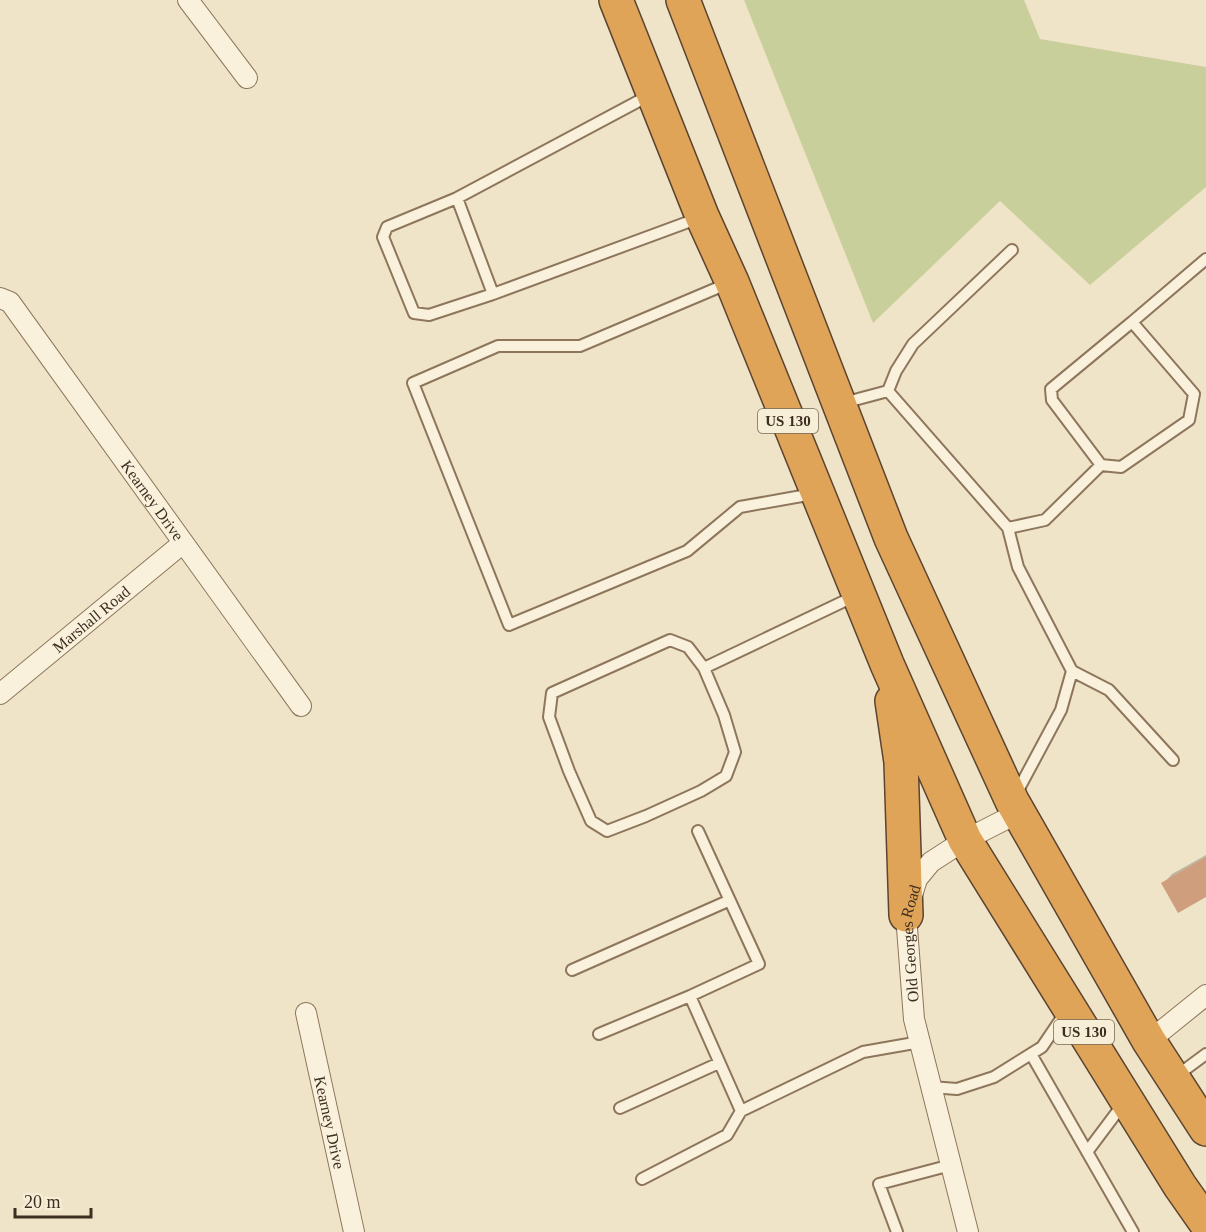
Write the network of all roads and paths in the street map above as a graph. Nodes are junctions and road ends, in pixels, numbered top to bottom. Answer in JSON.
{"nodes":[{"id":1,"x":188,"y":0,"type":"edge"},
{"id":2,"x":616,"y":0,"type":"edge"},
{"id":3,"x":683,"y":0,"type":"edge"},
{"id":4,"x":247,"y":78,"type":"dead end"},
{"id":5,"x":653,"y":93,"type":"junction"},
{"id":6,"x":457,"y":198,"type":"junction"},
{"id":7,"x":702,"y":216,"type":"junction"},
{"id":8,"x":1012,"y":250,"type":"dead end"},
{"id":9,"x":1206,"y":259,"type":"edge"},
{"id":10,"x":732,"y":282,"type":"junction"},
{"id":11,"x":493,"y":294,"type":"junction"},
{"id":12,"x":0,"y":298,"type":"edge"},
{"id":13,"x":1131,"y":322,"type":"junction"},
{"id":14,"x":888,"y":391,"type":"junction"},
{"id":15,"x":840,"y":404,"type":"junction"},
{"id":16,"x":1101,"y":465,"type":"junction"},
{"id":17,"x":817,"y":493,"type":"junction"},
{"id":18,"x":1008,"y":528,"type":"junction"},
{"id":19,"x":183,"y":543,"type":"junction"},
{"id":20,"x":858,"y":594,"type":"junction"},
{"id":21,"x":887,"y":664,"type":"junction"},
{"id":22,"x":704,"y":668,"type":"junction"},
{"id":23,"x":1072,"y":671,"type":"junction"},
{"id":24,"x":0,"y":694,"type":"edge"},
{"id":25,"x":302,"y":706,"type":"dead end"},
{"id":26,"x":1173,"y":760,"type":"dead end"},
{"id":27,"x":1015,"y":807,"type":"junction"},
{"id":28,"x":698,"y":831,"type":"dead end"},
{"id":29,"x":965,"y":840,"type":"junction"},
{"id":30,"x":728,"y":901,"type":"junction"},
{"id":31,"x":906,"y":915,"type":"junction"},
{"id":32,"x":572,"y":970,"type":"dead end"},
{"id":33,"x":690,"y":996,"type":"junction"},
{"id":34,"x":1204,"y":1001,"type":"edge"},
{"id":35,"x":1069,"y":1007,"type":"junction"},
{"id":36,"x":306,"y":1013,"type":"dead end"},
{"id":37,"x":599,"y":1034,"type":"dead end"},
{"id":38,"x":1149,"y":1041,"type":"junction"},
{"id":39,"x":920,"y":1042,"type":"junction"},
{"id":40,"x":1031,"y":1054,"type":"junction"},
{"id":41,"x":1206,"y":1054,"type":"edge"},
{"id":42,"x":719,"y":1063,"type":"junction"},
{"id":43,"x":1173,"y":1078,"type":"junction"},
{"id":44,"x":931,"y":1087,"type":"junction"},
{"id":45,"x":1127,"y":1100,"type":"junction"},
{"id":46,"x":620,"y":1108,"type":"dead end"},
{"id":47,"x":741,"y":1111,"type":"junction"},
{"id":48,"x":1206,"y":1129,"type":"edge"},
{"id":49,"x":1087,"y":1152,"type":"junction"},
{"id":50,"x":951,"y":1165,"type":"junction"},
{"id":51,"x":642,"y":1179,"type":"dead end"},
{"id":52,"x":1206,"y":1223,"type":"edge"},
{"id":53,"x":354,"y":1232,"type":"edge"},
{"id":54,"x":897,"y":1232,"type":"edge"},
{"id":55,"x":968,"y":1232,"type":"edge"},
{"id":56,"x":1133,"y":1232,"type":"edge"}],
"edges":[{"from":1,"to":4,"type":"street"},
{"from":2,"to":5,"type":"highway","number":"US 130"},
{"from":3,"to":15,"type":"highway","number":"US 130"},
{"from":5,"to":6,"type":"lane"},
{"from":5,"to":7,"type":"highway","number":"US 130"},
{"from":6,"to":11,"type":"lane"},
{"from":6,"to":11,"type":"lane"},
{"from":7,"to":10,"type":"highway","number":"US 130"},
{"from":7,"to":11,"type":"lane"},
{"from":8,"to":14,"type":"lane"},
{"from":9,"to":13,"type":"lane"},
{"from":10,"to":17,"type":"highway","number":"US 130"},
{"from":10,"to":17,"type":"lane"},
{"from":12,"to":19,"type":"street","name":"Kearney Drive"},
{"from":13,"to":16,"type":"lane"},
{"from":13,"to":16,"type":"lane"},
{"from":14,"to":15,"type":"lane"},
{"from":14,"to":18,"type":"lane"},
{"from":15,"to":27,"type":"highway","number":"US 130"},
{"from":16,"to":18,"type":"lane"},
{"from":17,"to":20,"type":"highway","number":"US 130"},
{"from":18,"to":23,"type":"lane"},
{"from":19,"to":24,"type":"street","name":"Marshall Road"},
{"from":19,"to":25,"type":"street","name":"Kearney Drive"},
{"from":20,"to":21,"type":"highway","number":"US 130"},
{"from":20,"to":22,"type":"lane"},
{"from":21,"to":29,"type":"highway","number":"US 130"},
{"from":21,"to":31,"type":"highway"},
{"from":22,"to":22,"type":"lane"},
{"from":23,"to":26,"type":"lane"},
{"from":23,"to":27,"type":"lane"},
{"from":27,"to":29,"type":"street","name":"Old Georges Road"},
{"from":27,"to":38,"type":"highway","number":"US 130"},
{"from":28,"to":30,"type":"lane"},
{"from":29,"to":31,"type":"street","name":"Old Georges Road"},
{"from":29,"to":35,"type":"highway","number":"US 130"},
{"from":30,"to":32,"type":"lane"},
{"from":30,"to":33,"type":"lane"},
{"from":31,"to":39,"type":"street","name":"Old Georges Road"},
{"from":33,"to":37,"type":"lane"},
{"from":33,"to":42,"type":"lane"},
{"from":34,"to":38,"type":"street"},
{"from":35,"to":40,"type":"lane"},
{"from":35,"to":45,"type":"highway","number":"US 130"},
{"from":36,"to":53,"type":"street","name":"Kearney Drive"},
{"from":38,"to":43,"type":"highway","number":"US 130"},
{"from":39,"to":44,"type":"street","name":"Old Georges Road"},
{"from":39,"to":47,"type":"lane"},
{"from":40,"to":44,"type":"lane"},
{"from":40,"to":49,"type":"lane"},
{"from":41,"to":43,"type":"lane"},
{"from":42,"to":46,"type":"lane"},
{"from":42,"to":47,"type":"lane"},
{"from":43,"to":48,"type":"highway","number":"US 130"},
{"from":44,"to":50,"type":"street","name":"Old Georges Road"},
{"from":45,"to":49,"type":"lane"},
{"from":45,"to":52,"type":"highway","number":"US 130"},
{"from":47,"to":51,"type":"lane"},
{"from":49,"to":56,"type":"lane"},
{"from":50,"to":54,"type":"lane"},
{"from":50,"to":55,"type":"street","name":"Old Georges Road"}]}
